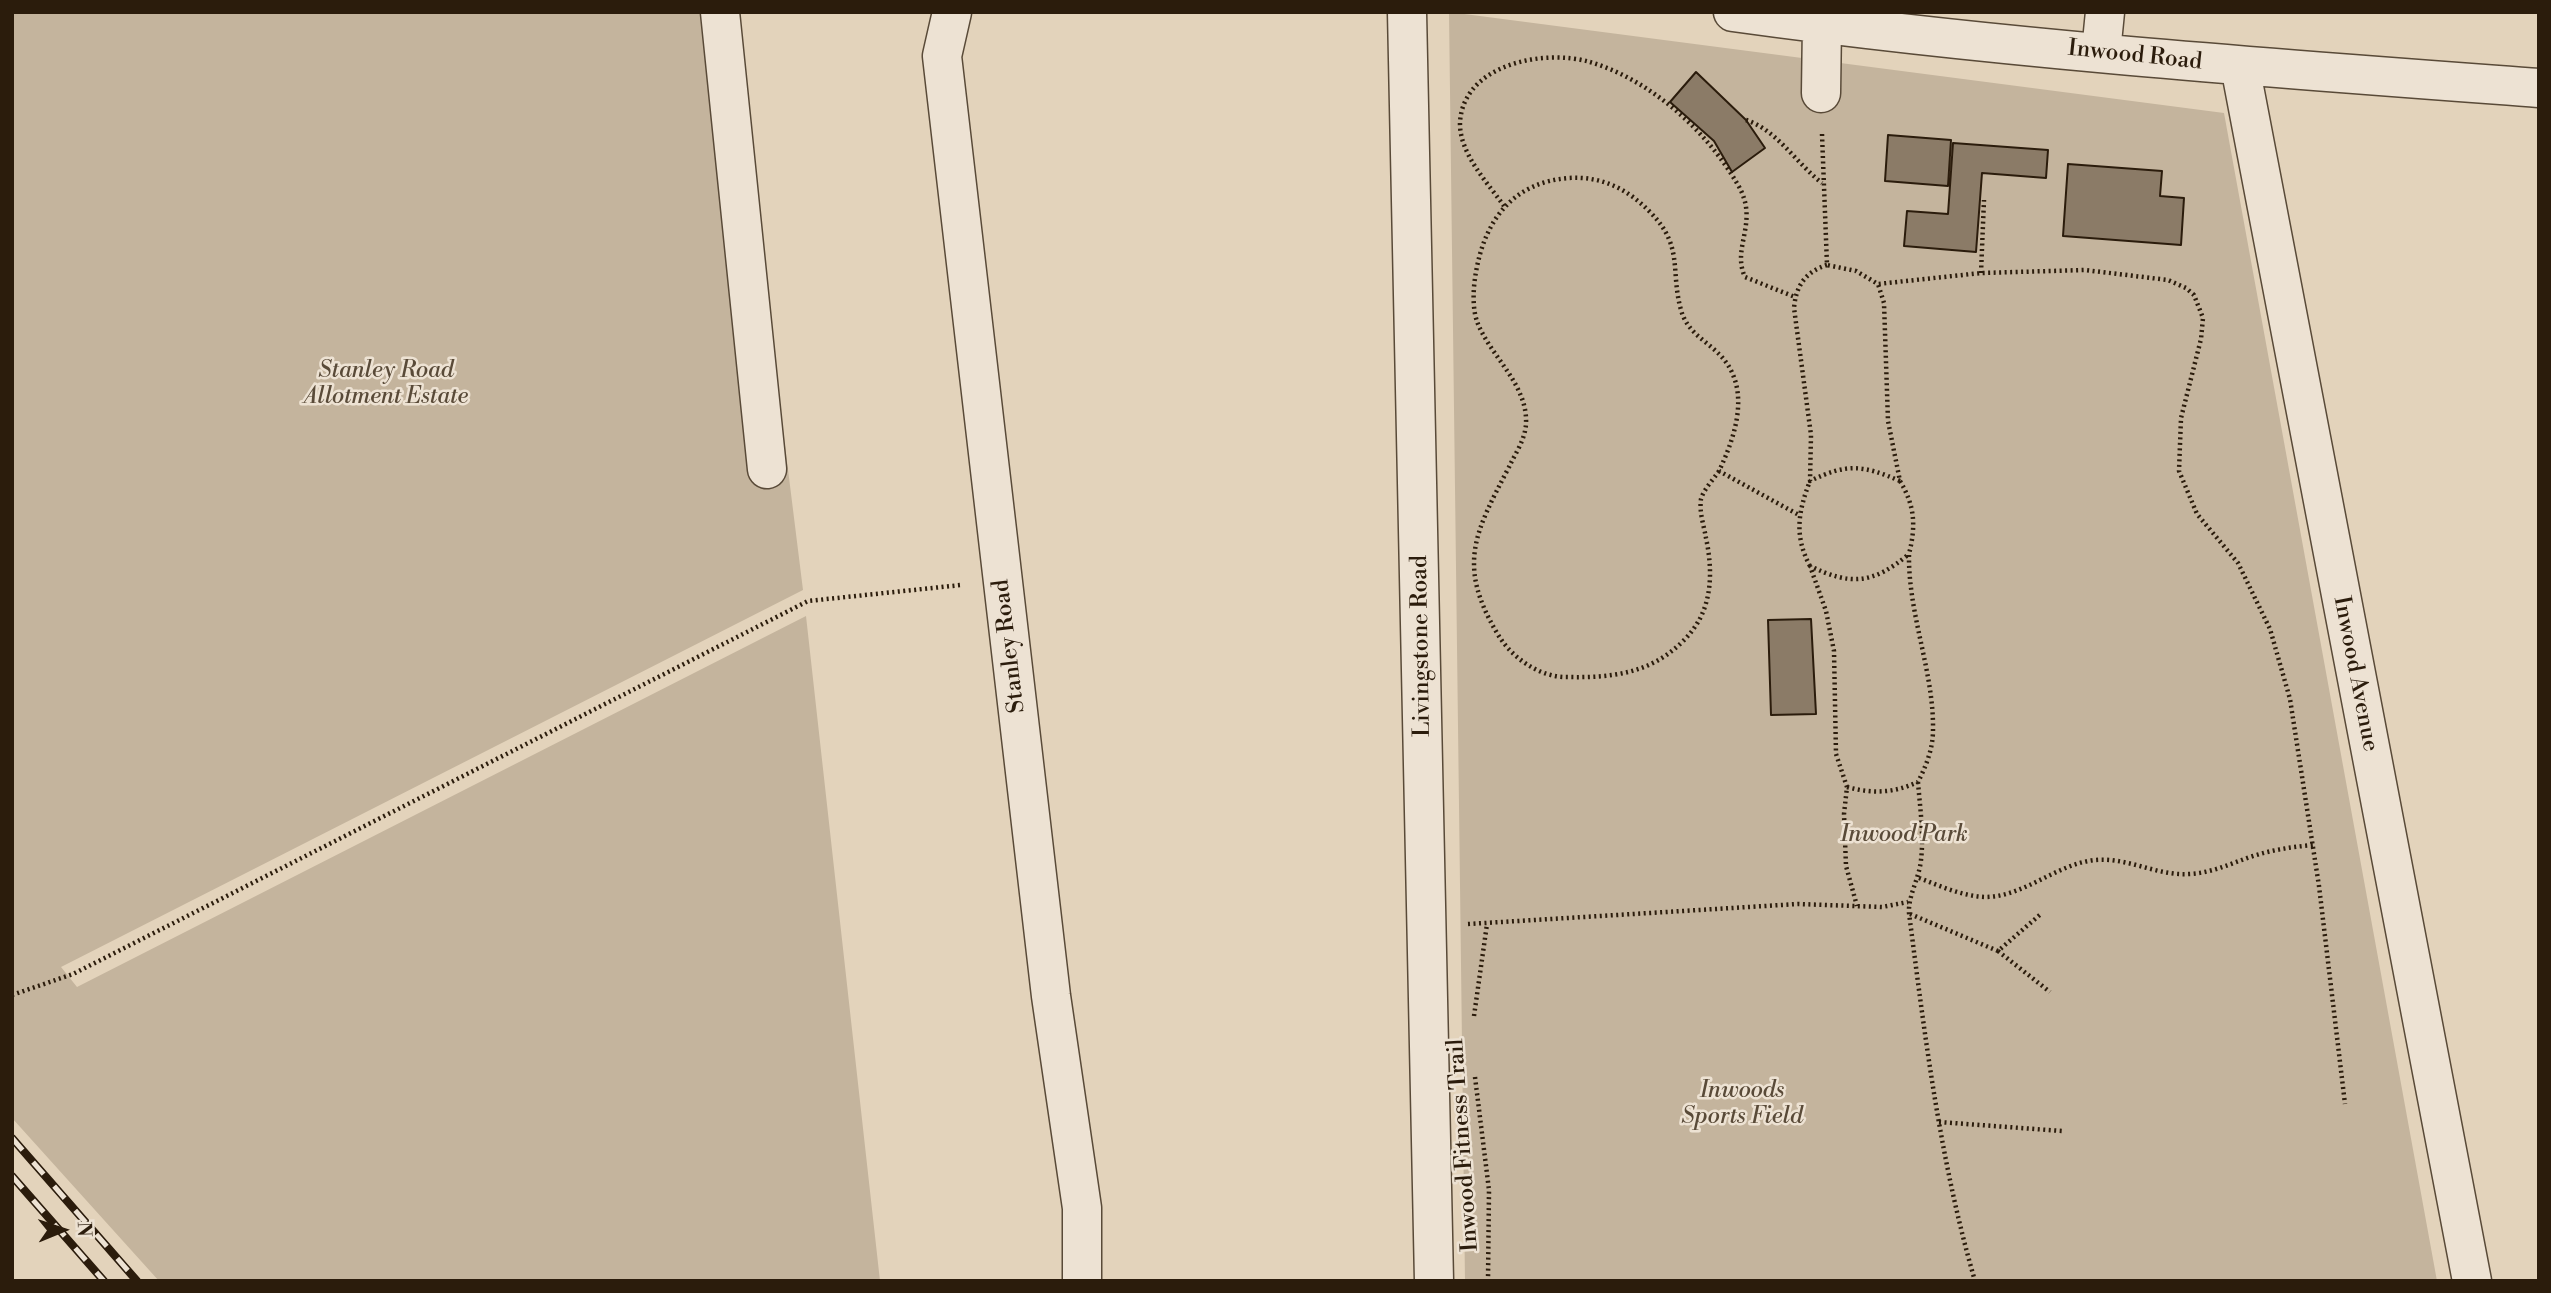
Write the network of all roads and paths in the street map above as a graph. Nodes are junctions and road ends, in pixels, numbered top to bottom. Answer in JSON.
{"nodes":[{"id":1,"x":720,"y":12,"type":"edge"},
{"id":2,"x":952,"y":12,"type":"edge"},
{"id":3,"x":1407,"y":12,"type":"edge"},
{"id":4,"x":1733,"y":12,"type":"edge"},
{"id":5,"x":2105,"y":12,"type":"edge"},
{"id":6,"x":1822,"y":24,"type":"junction"},
{"id":7,"x":2101,"y":52,"type":"junction"},
{"id":8,"x":2240,"y":66,"type":"junction"},
{"id":9,"x":2539,"y":88,"type":"edge"},
{"id":10,"x":1821,"y":93,"type":"joint"},
{"id":11,"x":1746,"y":120,"type":"dead end"},
{"id":12,"x":1822,"y":184,"type":"junction"},
{"id":13,"x":1984,"y":201,"type":"dead end"},
{"id":14,"x":1504,"y":206,"type":"junction"},
{"id":15,"x":1827,"y":265,"type":"junction"},
{"id":16,"x":1981,"y":273,"type":"junction"},
{"id":17,"x":1878,"y":284,"type":"junction"},
{"id":18,"x":1795,"y":297,"type":"junction"},
{"id":19,"x":767,"y":469,"type":"dead end"},
{"id":20,"x":1719,"y":471,"type":"junction"},
{"id":21,"x":1810,"y":481,"type":"junction"},
{"id":22,"x":1900,"y":481,"type":"junction"},
{"id":23,"x":1799,"y":515,"type":"junction"},
{"id":24,"x":1909,"y":554,"type":"junction"},
{"id":25,"x":1810,"y":566,"type":"junction"},
{"id":26,"x":1002,"y":581,"type":"junction"},
{"id":27,"x":1918,"y":782,"type":"junction"},
{"id":28,"x":1847,"y":787,"type":"junction"},
{"id":29,"x":2313,"y":845,"type":"junction"},
{"id":30,"x":1919,"y":878,"type":"junction"},
{"id":31,"x":1908,"y":902,"type":"junction"},
{"id":32,"x":1857,"y":906,"type":"junction"},
{"id":33,"x":2042,"y":913,"type":"dead end"},
{"id":34,"x":1909,"y":914,"type":"junction"},
{"id":35,"x":1487,"y":923,"type":"junction"},
{"id":36,"x":1429,"y":926,"type":"junction"},
{"id":37,"x":1998,"y":951,"type":"junction"},
{"id":38,"x":2050,"y":992,"type":"dead end"},
{"id":39,"x":12,"y":995,"type":"edge"},
{"id":40,"x":1474,"y":1018,"type":"dead end"},
{"id":41,"x":1474,"y":1072,"type":"dead end"},
{"id":42,"x":2345,"y":1104,"type":"dead end"},
{"id":43,"x":1939,"y":1122,"type":"junction"},
{"id":44,"x":2063,"y":1132,"type":"dead end"},
{"id":45,"x":1082,"y":1281,"type":"edge"},
{"id":46,"x":1434,"y":1281,"type":"edge"},
{"id":47,"x":1488,"y":1281,"type":"edge"},
{"id":48,"x":1975,"y":1281,"type":"edge"},
{"id":49,"x":2472,"y":1281,"type":"edge"}],
"edges":[{"from":1,"to":19,"type":"street"},
{"from":2,"to":26,"type":"street","name":"Stanley Road"},
{"from":3,"to":36,"type":"street","name":"Livingstone Road"},
{"from":4,"to":6,"type":"street","name":"Inwood Road"},
{"from":5,"to":7,"type":"street"},
{"from":6,"to":7,"type":"street","name":"Inwood Road"},
{"from":6,"to":10,"type":"street"},
{"from":7,"to":8,"type":"street","name":"Inwood Road"},
{"from":8,"to":9,"type":"street","name":"Inwood Road"},
{"from":8,"to":49,"type":"street","name":"Inwood Avenue"},
{"from":10,"to":12,"type":"path"},
{"from":11,"to":12,"type":"path"},
{"from":12,"to":15,"type":"path"},
{"from":13,"to":16,"type":"path"},
{"from":14,"to":18,"type":"path"},
{"from":14,"to":20,"type":"path"},
{"from":14,"to":20,"type":"path"},
{"from":15,"to":17,"type":"path"},
{"from":15,"to":18,"type":"path"},
{"from":16,"to":17,"type":"path"},
{"from":16,"to":29,"type":"path"},
{"from":17,"to":22,"type":"path"},
{"from":18,"to":21,"type":"path"},
{"from":20,"to":23,"type":"path"},
{"from":21,"to":22,"type":"path"},
{"from":21,"to":23,"type":"path"},
{"from":22,"to":24,"type":"path"},
{"from":23,"to":25,"type":"path"},
{"from":24,"to":25,"type":"path"},
{"from":24,"to":27,"type":"path"},
{"from":25,"to":28,"type":"path"},
{"from":26,"to":39,"type":"path"},
{"from":26,"to":45,"type":"street","name":"Stanley Road"},
{"from":27,"to":28,"type":"path"},
{"from":27,"to":30,"type":"path"},
{"from":28,"to":32,"type":"path"},
{"from":29,"to":30,"type":"path"},
{"from":29,"to":42,"type":"path"},
{"from":30,"to":31,"type":"path"},
{"from":31,"to":32,"type":"path"},
{"from":31,"to":34,"type":"path"},
{"from":32,"to":35,"type":"path"},
{"from":33,"to":37,"type":"path"},
{"from":34,"to":37,"type":"path"},
{"from":34,"to":43,"type":"path"},
{"from":35,"to":36,"type":"path"},
{"from":35,"to":40,"type":"path","name":"Inwood Fitness Trail"},
{"from":36,"to":46,"type":"street","name":"Livingstone Road"},
{"from":37,"to":38,"type":"path"},
{"from":41,"to":47,"type":"path","name":"Inwood Fitness Trail"},
{"from":43,"to":44,"type":"path"},
{"from":43,"to":48,"type":"path"}]}
